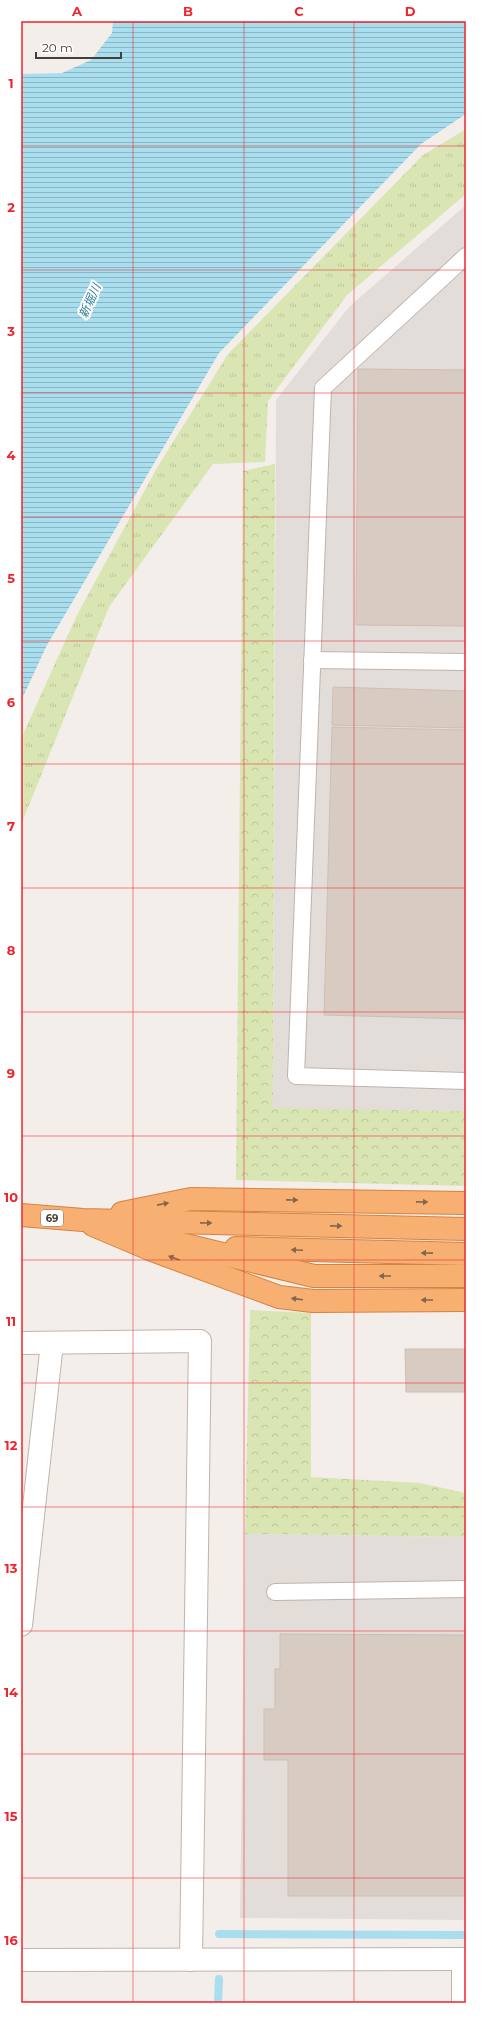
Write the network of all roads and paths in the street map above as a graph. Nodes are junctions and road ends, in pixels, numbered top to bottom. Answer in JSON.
{"nodes":[{"id":1,"x":466,"y":256,"type":"edge"},
{"id":2,"x":312,"y":660,"type":"junction"},
{"id":3,"x":466,"y":662,"type":"edge"},
{"id":4,"x":466,"y":1081,"type":"edge"},
{"id":5,"x":466,"y":1202,"type":"edge"},
{"id":6,"x":21,"y":1215,"type":"edge"},
{"id":7,"x":83,"y":1220,"type":"junction"},
{"id":8,"x":466,"y":1229,"type":"edge"},
{"id":9,"x":466,"y":1254,"type":"edge"},
{"id":10,"x":466,"y":1276,"type":"edge"},
{"id":11,"x":466,"y":1300,"type":"edge"},
{"id":12,"x":21,"y":1343,"type":"edge"},
{"id":13,"x":52,"y":1343,"type":"junction"},
{"id":14,"x":466,"y":1589,"type":"edge"},
{"id":15,"x":275,"y":1592,"type":"dead end"},
{"id":16,"x":21,"y":1625,"type":"edge"},
{"id":17,"x":464,"y":1959,"type":"edge"},
{"id":18,"x":21,"y":1960,"type":"edge"},
{"id":19,"x":191,"y":1960,"type":"junction"},
{"id":20,"x":463,"y":2003,"type":"edge"}],
"edges":[{"from":1,"to":2,"type":"lane"},
{"from":2,"to":3,"type":"lane"},
{"from":2,"to":4,"type":"lane"},
{"from":7,"to":5,"type":"highway","one_way":true},
{"from":6,"to":7,"type":"highway","number":"69"},
{"from":7,"to":8,"type":"highway","one_way":true},
{"from":9,"to":7,"type":"highway","one_way":true},
{"from":10,"to":7,"type":"highway","one_way":true},
{"from":11,"to":7,"type":"highway","one_way":true},
{"from":12,"to":13,"type":"street"},
{"from":13,"to":16,"type":"street"},
{"from":13,"to":19,"type":"street"},
{"from":14,"to":15,"type":"lane"},
{"from":17,"to":19,"type":"street"},
{"from":17,"to":20,"type":"street"},
{"from":18,"to":19,"type":"street"}]}
